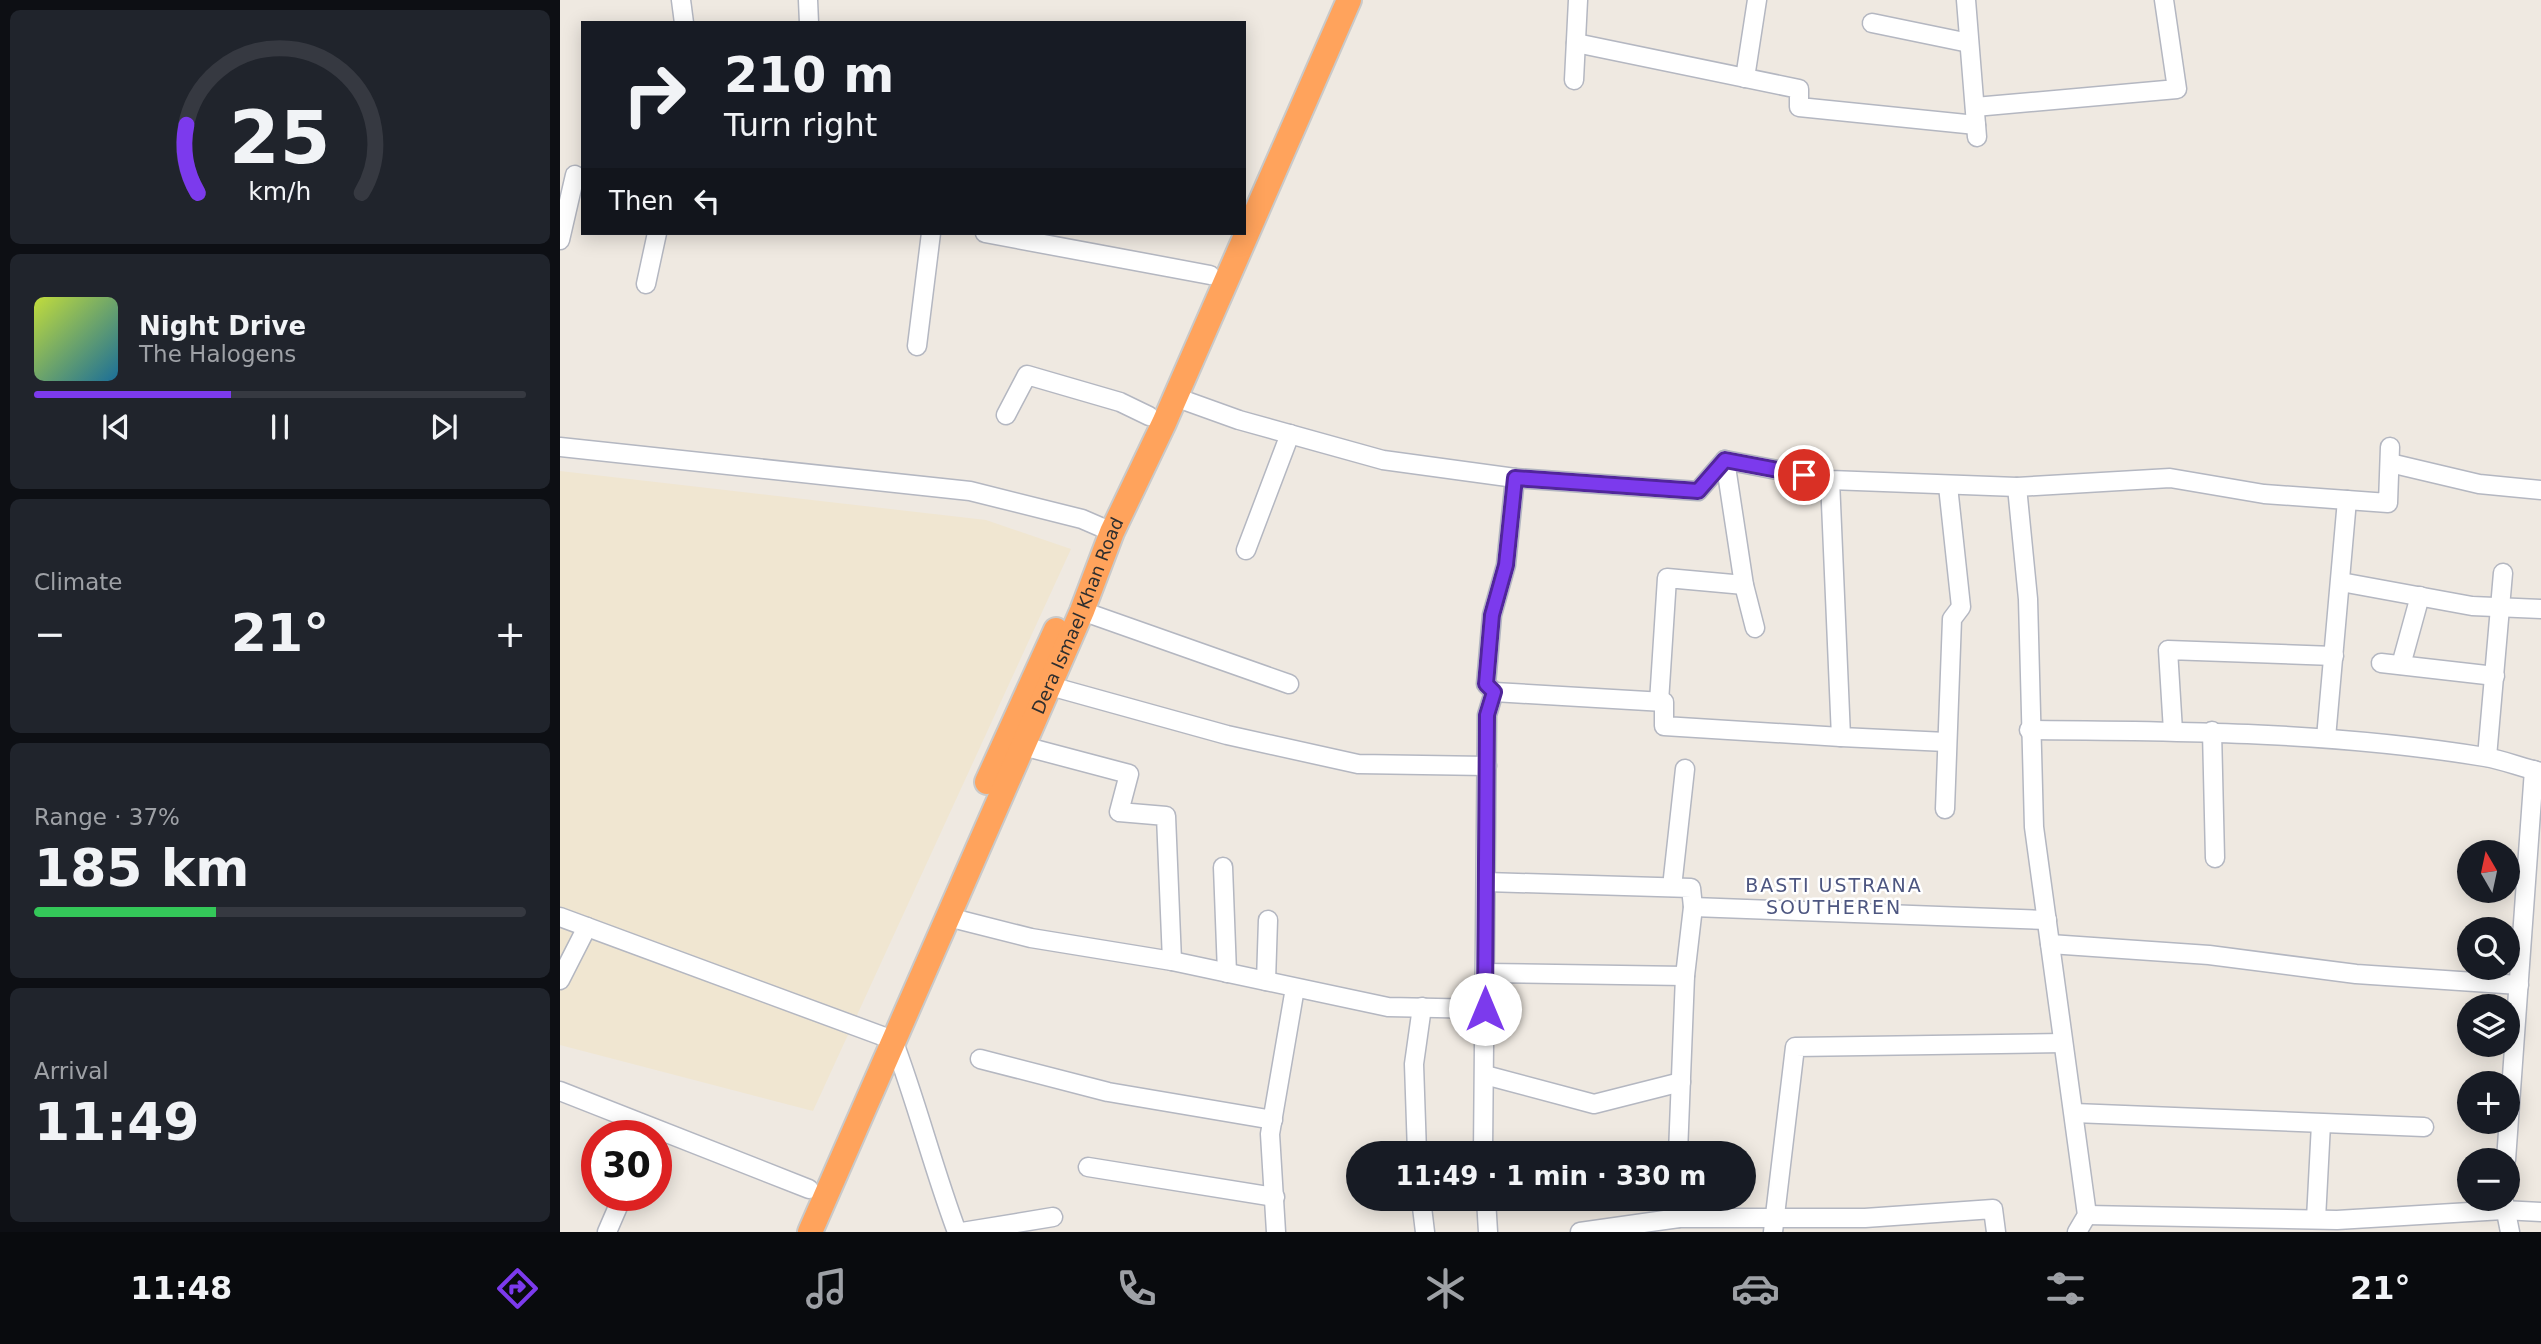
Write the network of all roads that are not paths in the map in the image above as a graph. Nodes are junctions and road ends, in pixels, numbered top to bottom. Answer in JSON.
{"nodes":[{"id":1,"x":681,"y":0,"type":"edge"},
{"id":2,"x":808,"y":0,"type":"edge"},
{"id":3,"x":1331,"y":0,"type":"edge"},
{"id":4,"x":1349,"y":0,"type":"edge"},
{"id":5,"x":1578,"y":0,"type":"edge"},
{"id":6,"x":1757,"y":0,"type":"edge"},
{"id":7,"x":1966,"y":0,"type":"edge"},
{"id":8,"x":2164,"y":0,"type":"edge"},
{"id":9,"x":684,"y":21,"type":"edge"},
{"id":10,"x":809,"y":21,"type":"edge"},
{"id":11,"x":1872,"y":23,"type":"dead end"},
{"id":12,"x":1576,"y":43,"type":"junction"},
{"id":13,"x":1969,"y":43,"type":"junction"},
{"id":14,"x":1745,"y":78,"type":"junction"},
{"id":15,"x":1574,"y":80,"type":"dead end"},
{"id":16,"x":1976,"y":123,"type":"junction"},
{"id":17,"x":575,"y":175,"type":"dead end"},
{"id":18,"x":1246,"y":193,"type":"edge"},
{"id":19,"x":577,"y":195,"type":"edge"},
{"id":20,"x":657,"y":235,"type":"edge"},
{"id":21,"x":931,"y":235,"type":"edge"},
{"id":22,"x":996,"y":235,"type":"edge"},
{"id":23,"x":1228,"y":235,"type":"edge"},
{"id":24,"x":560,"y":240,"type":"edge"},
{"id":25,"x":1210,"y":275,"type":"junction"},
{"id":26,"x":646,"y":284,"type":"dead end"},
{"id":27,"x":916,"y":346,"type":"dead end"},
{"id":28,"x":1175,"y":397,"type":"junction"},
{"id":29,"x":1006,"y":415,"type":"dead end"},
{"id":30,"x":1149,"y":416,"type":"junction"},
{"id":31,"x":1290,"y":434,"type":"junction"},
{"id":32,"x":560,"y":447,"type":"edge"},
{"id":33,"x":1725,"y":460,"type":"junction"},
{"id":34,"x":1515,"y":478,"type":"junction"},
{"id":35,"x":1830,"y":480,"type":"junction"},
{"id":36,"x":1948,"y":486,"type":"junction"},
{"id":37,"x":2017,"y":487,"type":"junction"},
{"id":38,"x":2541,"y":490,"type":"edge"},
{"id":39,"x":2347,"y":500,"type":"junction"},
{"id":40,"x":1104,"y":528,"type":"junction"},
{"id":41,"x":1246,"y":550,"type":"dead end"},
{"id":42,"x":2503,"y":573,"type":"dead end"},
{"id":43,"x":2342,"y":582,"type":"junction"},
{"id":44,"x":1744,"y":585,"type":"junction"},
{"id":45,"x":2420,"y":596,"type":"junction"},
{"id":46,"x":2501,"y":609,"type":"junction"},
{"id":47,"x":2541,"y":610,"type":"edge"},
{"id":48,"x":1082,"y":611,"type":"junction"},
{"id":49,"x":1755,"y":628,"type":"dead end"},
{"id":50,"x":2334,"y":656,"type":"junction"},
{"id":51,"x":2381,"y":663,"type":"dead end"},
{"id":52,"x":2401,"y":665,"type":"junction"},
{"id":53,"x":2495,"y":676,"type":"junction"},
{"id":54,"x":1289,"y":684,"type":"dead end"},
{"id":55,"x":1050,"y":686,"type":"junction"},
{"id":56,"x":1494,"y":692,"type":"junction"},
{"id":57,"x":1659,"y":702,"type":"junction"},
{"id":58,"x":2029,"y":730,"type":"junction"},
{"id":59,"x":2173,"y":731,"type":"junction"},
{"id":60,"x":2212,"y":731,"type":"junction"},
{"id":61,"x":1841,"y":737,"type":"junction"},
{"id":62,"x":2326,"y":738,"type":"junction"},
{"id":63,"x":1946,"y":742,"type":"junction"},
{"id":64,"x":1023,"y":746,"type":"junction"},
{"id":65,"x":2487,"y":757,"type":"junction"},
{"id":66,"x":1487,"y":766,"type":"junction"},
{"id":67,"x":1685,"y":769,"type":"dead end"},
{"id":68,"x":2537,"y":771,"type":"edge"},
{"id":69,"x":1945,"y":809,"type":"dead end"},
{"id":70,"x":2215,"y":858,"type":"dead end"},
{"id":71,"x":1223,"y":867,"type":"dead end"},
{"id":72,"x":1486,"y":882,"type":"junction"},
{"id":73,"x":1672,"y":887,"type":"junction"},
{"id":74,"x":1693,"y":907,"type":"junction"},
{"id":75,"x":948,"y":916,"type":"junction"},
{"id":76,"x":560,"y":917,"type":"edge"},
{"id":77,"x":1268,"y":920,"type":"dead end"},
{"id":78,"x":2047,"y":920,"type":"junction"},
{"id":79,"x":587,"y":927,"type":"junction"},
{"id":80,"x":2050,"y":944,"type":"junction"},
{"id":81,"x":1172,"y":961,"type":"junction"},
{"id":82,"x":1227,"y":973,"type":"junction"},
{"id":83,"x":1485,"y":973,"type":"junction"},
{"id":84,"x":1685,"y":976,"type":"junction"},
{"id":85,"x":560,"y":980,"type":"edge"},
{"id":86,"x":1266,"y":981,"type":"junction"},
{"id":87,"x":2519,"y":985,"type":"junction"},
{"id":88,"x":1295,"y":988,"type":"junction"},
{"id":89,"x":1422,"y":1007,"type":"junction"},
{"id":90,"x":1485,"y":1009,"type":"junction"},
{"id":91,"x":885,"y":1036,"type":"junction"},
{"id":92,"x":2063,"y":1043,"type":"junction"},
{"id":93,"x":981,"y":1059,"type":"dead end"},
{"id":94,"x":1485,"y":1075,"type":"junction"},
{"id":95,"x":1681,"y":1082,"type":"junction"},
{"id":96,"x":560,"y":1091,"type":"edge"},
{"id":97,"x":2074,"y":1113,"type":"junction"},
{"id":98,"x":624,"y":1120,"type":"edge"},
{"id":99,"x":1273,"y":1120,"type":"junction"},
{"id":100,"x":2321,"y":1124,"type":"junction"},
{"id":101,"x":2424,"y":1127,"type":"dead end"},
{"id":102,"x":672,"y":1140,"type":"edge"},
{"id":103,"x":1417,"y":1141,"type":"edge"},
{"id":104,"x":1483,"y":1141,"type":"edge"},
{"id":105,"x":1679,"y":1141,"type":"edge"},
{"id":106,"x":2508,"y":1148,"type":"edge"},
{"id":107,"x":1087,"y":1167,"type":"dead end"},
{"id":108,"x":809,"y":1189,"type":"junction"},
{"id":109,"x":1275,"y":1197,"type":"junction"},
{"id":110,"x":2520,"y":1208,"type":"edge"},
{"id":111,"x":616,"y":1211,"type":"edge"},
{"id":112,"x":1422,"y":1211,"type":"edge"},
{"id":113,"x":1487,"y":1211,"type":"edge"},
{"id":114,"x":2475,"y":1211,"type":"edge"},
{"id":115,"x":2505,"y":1211,"type":"edge"},
{"id":116,"x":2541,"y":1212,"type":"edge"},
{"id":117,"x":2087,"y":1214,"type":"junction"},
{"id":118,"x":1053,"y":1217,"type":"dead end"},
{"id":119,"x":2316,"y":1219,"type":"junction"},
{"id":120,"x":1687,"y":1223,"type":"edge"},
{"id":121,"x":2413,"y":1224,"type":"edge"},
{"id":122,"x":1872,"y":1225,"type":"edge"},
{"id":123,"x":1774,"y":1226,"type":"edge"},
{"id":124,"x":2338,"y":1226,"type":"edge"},
{"id":125,"x":607,"y":1232,"type":"edge"},
{"id":126,"x":792,"y":1232,"type":"edge"},
{"id":127,"x":810,"y":1232,"type":"edge"},
{"id":128,"x":959,"y":1232,"type":"edge"},
{"id":129,"x":1276,"y":1232,"type":"edge"},
{"id":130,"x":1425,"y":1232,"type":"edge"},
{"id":131,"x":1488,"y":1232,"type":"edge"},
{"id":132,"x":1580,"y":1232,"type":"edge"},
{"id":133,"x":1996,"y":1232,"type":"edge"},
{"id":134,"x":2077,"y":1232,"type":"edge"},
{"id":135,"x":2510,"y":1232,"type":"edge"}],
"edges":[{"from":1,"to":9,"type":"street"},
{"from":2,"to":10,"type":"street"},
{"from":3,"to":18,"type":"highway"},
{"from":4,"to":28,"type":"highway","name":"Dera Ismael Khan Road"},
{"from":5,"to":12,"type":"street"},
{"from":6,"to":14,"type":"street"},
{"from":7,"to":13,"type":"street"},
{"from":8,"to":16,"type":"street"},
{"from":11,"to":13,"type":"street"},
{"from":12,"to":14,"type":"street"},
{"from":12,"to":15,"type":"street"},
{"from":13,"to":16,"type":"street"},
{"from":14,"to":16,"type":"street"},
{"from":17,"to":19,"type":"street"},
{"from":19,"to":24,"type":"street"},
{"from":20,"to":26,"type":"street"},
{"from":21,"to":27,"type":"street"},
{"from":22,"to":25,"type":"street"},
{"from":23,"to":25,"type":"highway","name":"Dera Ismael Khan Road"},
{"from":25,"to":30,"type":"highway","name":"Dera Ismael Khan Road"},
{"from":28,"to":31,"type":"street"},
{"from":28,"to":40,"type":"highway","name":"Dera Ismael Khan Road"},
{"from":29,"to":30,"type":"street"},
{"from":30,"to":40,"type":"highway","name":"Dera Ismael Khan Road"},
{"from":31,"to":34,"type":"street"},
{"from":31,"to":41,"type":"street"},
{"from":32,"to":40,"type":"street"},
{"from":33,"to":34,"type":"street"},
{"from":33,"to":35,"type":"street"},
{"from":33,"to":44,"type":"street"},
{"from":34,"to":56,"type":"street"},
{"from":35,"to":36,"type":"street"},
{"from":35,"to":61,"type":"street"},
{"from":36,"to":37,"type":"street"},
{"from":36,"to":63,"type":"street"},
{"from":37,"to":39,"type":"street"},
{"from":37,"to":58,"type":"street"},
{"from":38,"to":39,"type":"street"},
{"from":39,"to":43,"type":"street"},
{"from":40,"to":48,"type":"highway","name":"Dera Ismael Khan Road"},
{"from":40,"to":91,"type":"highway","name":"Dera Ismael Khan Road"},
{"from":42,"to":46,"type":"street"},
{"from":43,"to":45,"type":"street"},
{"from":43,"to":50,"type":"street"},
{"from":44,"to":49,"type":"street"},
{"from":44,"to":57,"type":"street"},
{"from":45,"to":46,"type":"street"},
{"from":45,"to":52,"type":"street"},
{"from":46,"to":47,"type":"street"},
{"from":46,"to":53,"type":"street"},
{"from":48,"to":54,"type":"street"},
{"from":48,"to":55,"type":"highway","name":"Dera Ismael Khan Road"},
{"from":50,"to":59,"type":"street"},
{"from":50,"to":62,"type":"street"},
{"from":51,"to":52,"type":"street"},
{"from":52,"to":53,"type":"street"},
{"from":53,"to":65,"type":"street"},
{"from":55,"to":64,"type":"highway","name":"Dera Ismael Khan Road"},
{"from":55,"to":66,"type":"street"},
{"from":56,"to":57,"type":"street"},
{"from":56,"to":66,"type":"street"},
{"from":57,"to":61,"type":"street"},
{"from":58,"to":59,"type":"street"},
{"from":58,"to":78,"type":"street"},
{"from":59,"to":60,"type":"street"},
{"from":60,"to":62,"type":"street"},
{"from":60,"to":70,"type":"street"},
{"from":61,"to":63,"type":"street"},
{"from":62,"to":65,"type":"street"},
{"from":63,"to":69,"type":"street"},
{"from":64,"to":75,"type":"highway","name":"Dera Ismael Khan Road"},
{"from":64,"to":81,"type":"street"},
{"from":65,"to":68,"type":"street"},
{"from":66,"to":72,"type":"street"},
{"from":67,"to":73,"type":"street"},
{"from":68,"to":87,"type":"street"},
{"from":71,"to":82,"type":"street"},
{"from":72,"to":73,"type":"street"},
{"from":72,"to":83,"type":"street"},
{"from":73,"to":74,"type":"street"},
{"from":74,"to":78,"type":"street"},
{"from":74,"to":84,"type":"street"},
{"from":75,"to":81,"type":"street"},
{"from":75,"to":91,"type":"highway","name":"Dera Ismael Khan Road"},
{"from":76,"to":79,"type":"street"},
{"from":77,"to":86,"type":"street"},
{"from":78,"to":80,"type":"street"},
{"from":79,"to":85,"type":"street"},
{"from":79,"to":91,"type":"street"},
{"from":80,"to":87,"type":"street"},
{"from":80,"to":92,"type":"street"},
{"from":81,"to":82,"type":"street"},
{"from":82,"to":86,"type":"street"},
{"from":83,"to":84,"type":"street"},
{"from":83,"to":90,"type":"street"},
{"from":84,"to":95,"type":"street"},
{"from":86,"to":88,"type":"street"},
{"from":87,"to":106,"type":"street"},
{"from":88,"to":89,"type":"street"},
{"from":88,"to":99,"type":"street"},
{"from":89,"to":90,"type":"street"},
{"from":89,"to":103,"type":"street"},
{"from":90,"to":94,"type":"street"},
{"from":91,"to":108,"type":"highway","name":"Dera Ismael Khan Road"},
{"from":91,"to":127,"type":"highway","name":"Dera Ismael Khan Road"},
{"from":91,"to":128,"type":"street"},
{"from":92,"to":97,"type":"street"},
{"from":92,"to":123,"type":"street"},
{"from":93,"to":99,"type":"street"},
{"from":94,"to":95,"type":"street"},
{"from":94,"to":104,"type":"street"},
{"from":95,"to":105,"type":"street"},
{"from":96,"to":98,"type":"street"},
{"from":97,"to":100,"type":"street"},
{"from":97,"to":117,"type":"street"},
{"from":99,"to":109,"type":"street"},
{"from":100,"to":101,"type":"street"},
{"from":100,"to":119,"type":"street"},
{"from":102,"to":108,"type":"street"},
{"from":107,"to":109,"type":"street"},
{"from":108,"to":126,"type":"highway","name":"Dera Ismael Khan Road"},
{"from":109,"to":129,"type":"street"},
{"from":110,"to":116,"type":"street"},
{"from":111,"to":125,"type":"street"},
{"from":112,"to":130,"type":"street"},
{"from":113,"to":131,"type":"street"},
{"from":114,"to":121,"type":"street"},
{"from":115,"to":135,"type":"street"},
{"from":117,"to":119,"type":"street"},
{"from":117,"to":134,"type":"street"},
{"from":118,"to":128,"type":"street"},
{"from":119,"to":124,"type":"street"},
{"from":120,"to":123,"type":"street"},
{"from":120,"to":132,"type":"street"},
{"from":121,"to":124,"type":"street"},
{"from":122,"to":123,"type":"street"},
{"from":122,"to":133,"type":"street"}]}
